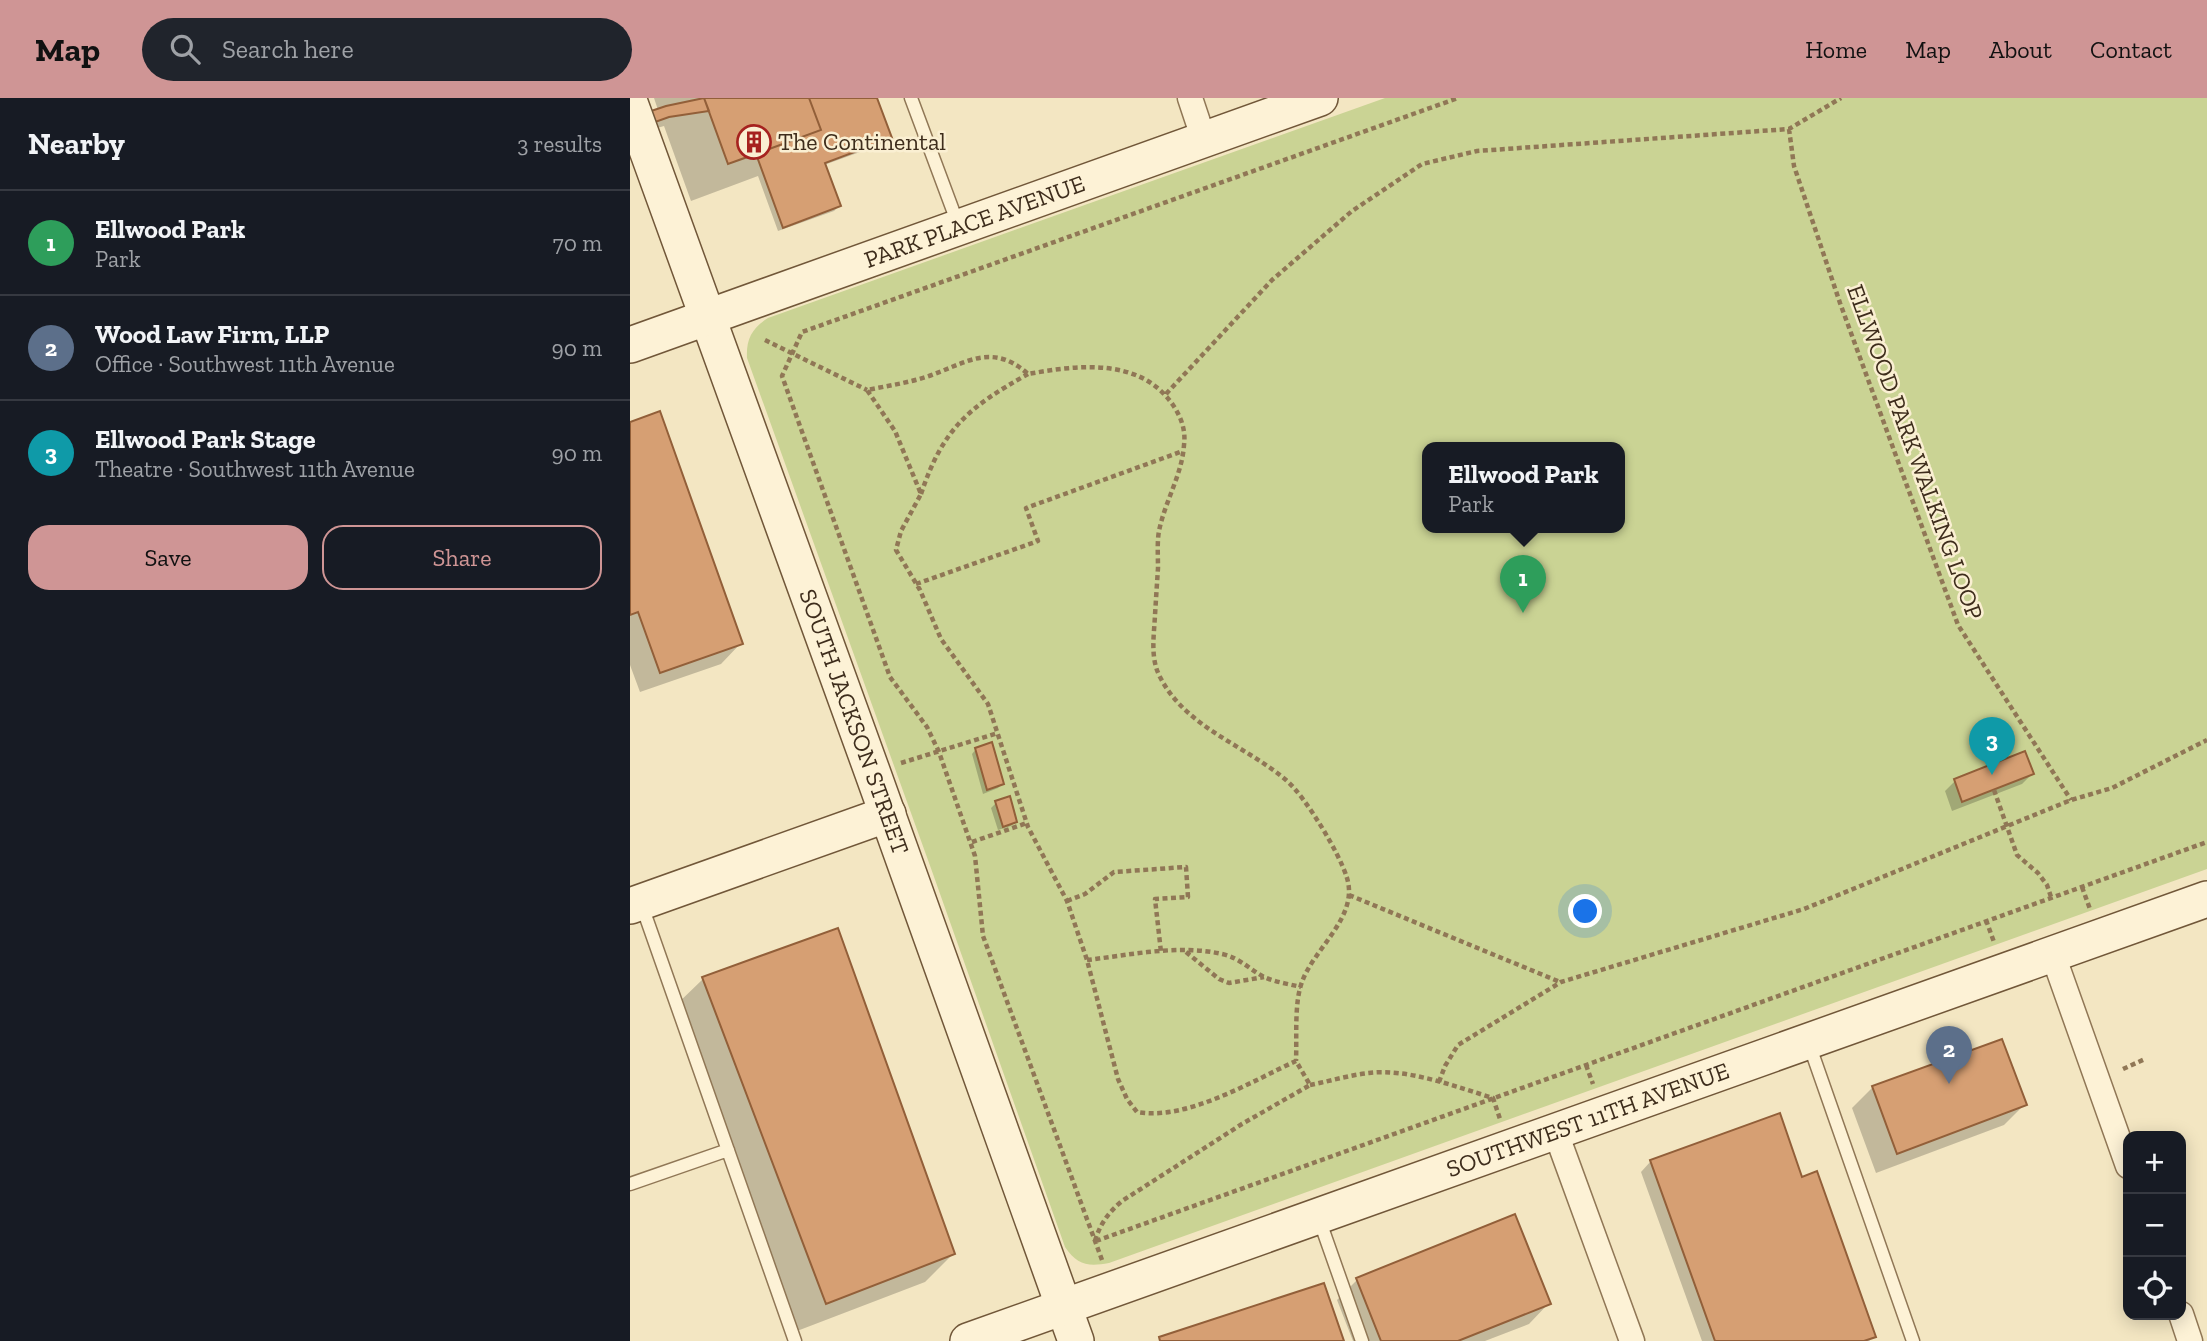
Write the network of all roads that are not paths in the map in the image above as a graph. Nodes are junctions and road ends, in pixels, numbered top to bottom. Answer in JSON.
{"nodes":[{"id":1,"x":911,"y":98,"type":"edge"},
{"id":2,"x":1190,"y":98,"type":"edge"},
{"id":3,"x":1320,"y":98,"type":"edge"},
{"id":4,"x":630,"y":103,"type":"edge"},
{"id":5,"x":1205,"y":139,"type":"junction"},
{"id":6,"x":959,"y":227,"type":"junction"},
{"id":7,"x":707,"y":318,"type":"junction"},
{"id":8,"x":630,"y":345,"type":"edge"},
{"id":9,"x":888,"y":814,"type":"junction"},
{"id":10,"x":2207,"y":899,"type":"edge"},
{"id":11,"x":636,"y":904,"type":"edge"},
{"id":12,"x":2053,"y":955,"type":"junction"},
{"id":13,"x":1808,"y":1042,"type":"junction"},
{"id":14,"x":1556,"y":1133,"type":"junction"},
{"id":15,"x":728,"y":1150,"type":"junction"},
{"id":16,"x":2123,"y":1152,"type":"edge"},
{"id":17,"x":630,"y":1184,"type":"edge"},
{"id":18,"x":1318,"y":1216,"type":"junction"},
{"id":19,"x":1063,"y":1306,"type":"junction"},
{"id":20,"x":2183,"y":1320,"type":"edge"},
{"id":21,"x":795,"y":1341,"type":"edge"},
{"id":22,"x":968,"y":1341,"type":"edge"},
{"id":23,"x":1076,"y":1341,"type":"edge"},
{"id":24,"x":1362,"y":1341,"type":"edge"},
{"id":25,"x":1632,"y":1341,"type":"edge"},
{"id":26,"x":1913,"y":1341,"type":"edge"},
{"id":27,"x":2190,"y":1341,"type":"edge"}],
"edges":[{"from":1,"to":6,"type":"lane"},
{"from":2,"to":5,"type":"street"},
{"from":3,"to":5,"type":"street","name":"PARK PLACE AVENUE"},
{"from":4,"to":7,"type":"street","name":"SOUTH JACKSON STREET"},
{"from":5,"to":6,"type":"street","name":"PARK PLACE AVENUE"},
{"from":6,"to":7,"type":"street","name":"PARK PLACE AVENUE"},
{"from":7,"to":8,"type":"street","name":"PARK PLACE AVENUE"},
{"from":7,"to":9,"type":"street","name":"SOUTH JACKSON STREET"},
{"from":9,"to":11,"type":"street"},
{"from":9,"to":19,"type":"street","name":"SOUTH JACKSON STREET"},
{"from":10,"to":12,"type":"street","name":"SOUTHWEST 11TH AVENUE"},
{"from":11,"to":15,"type":"lane"},
{"from":12,"to":13,"type":"street","name":"SOUTHWEST 11TH AVENUE"},
{"from":12,"to":16,"type":"street"},
{"from":13,"to":14,"type":"street","name":"SOUTHWEST 11TH AVENUE"},
{"from":13,"to":26,"type":"lane"},
{"from":14,"to":18,"type":"street","name":"SOUTHWEST 11TH AVENUE"},
{"from":14,"to":25,"type":"street"},
{"from":15,"to":17,"type":"lane"},
{"from":15,"to":21,"type":"lane"},
{"from":18,"to":19,"type":"street","name":"SOUTHWEST 11TH AVENUE"},
{"from":18,"to":24,"type":"lane"},
{"from":19,"to":22,"type":"street","name":"SOUTHWEST 11TH AVENUE"},
{"from":19,"to":23,"type":"street","name":"SOUTH JACKSON STREET"},
{"from":20,"to":27,"type":"street"}]}
